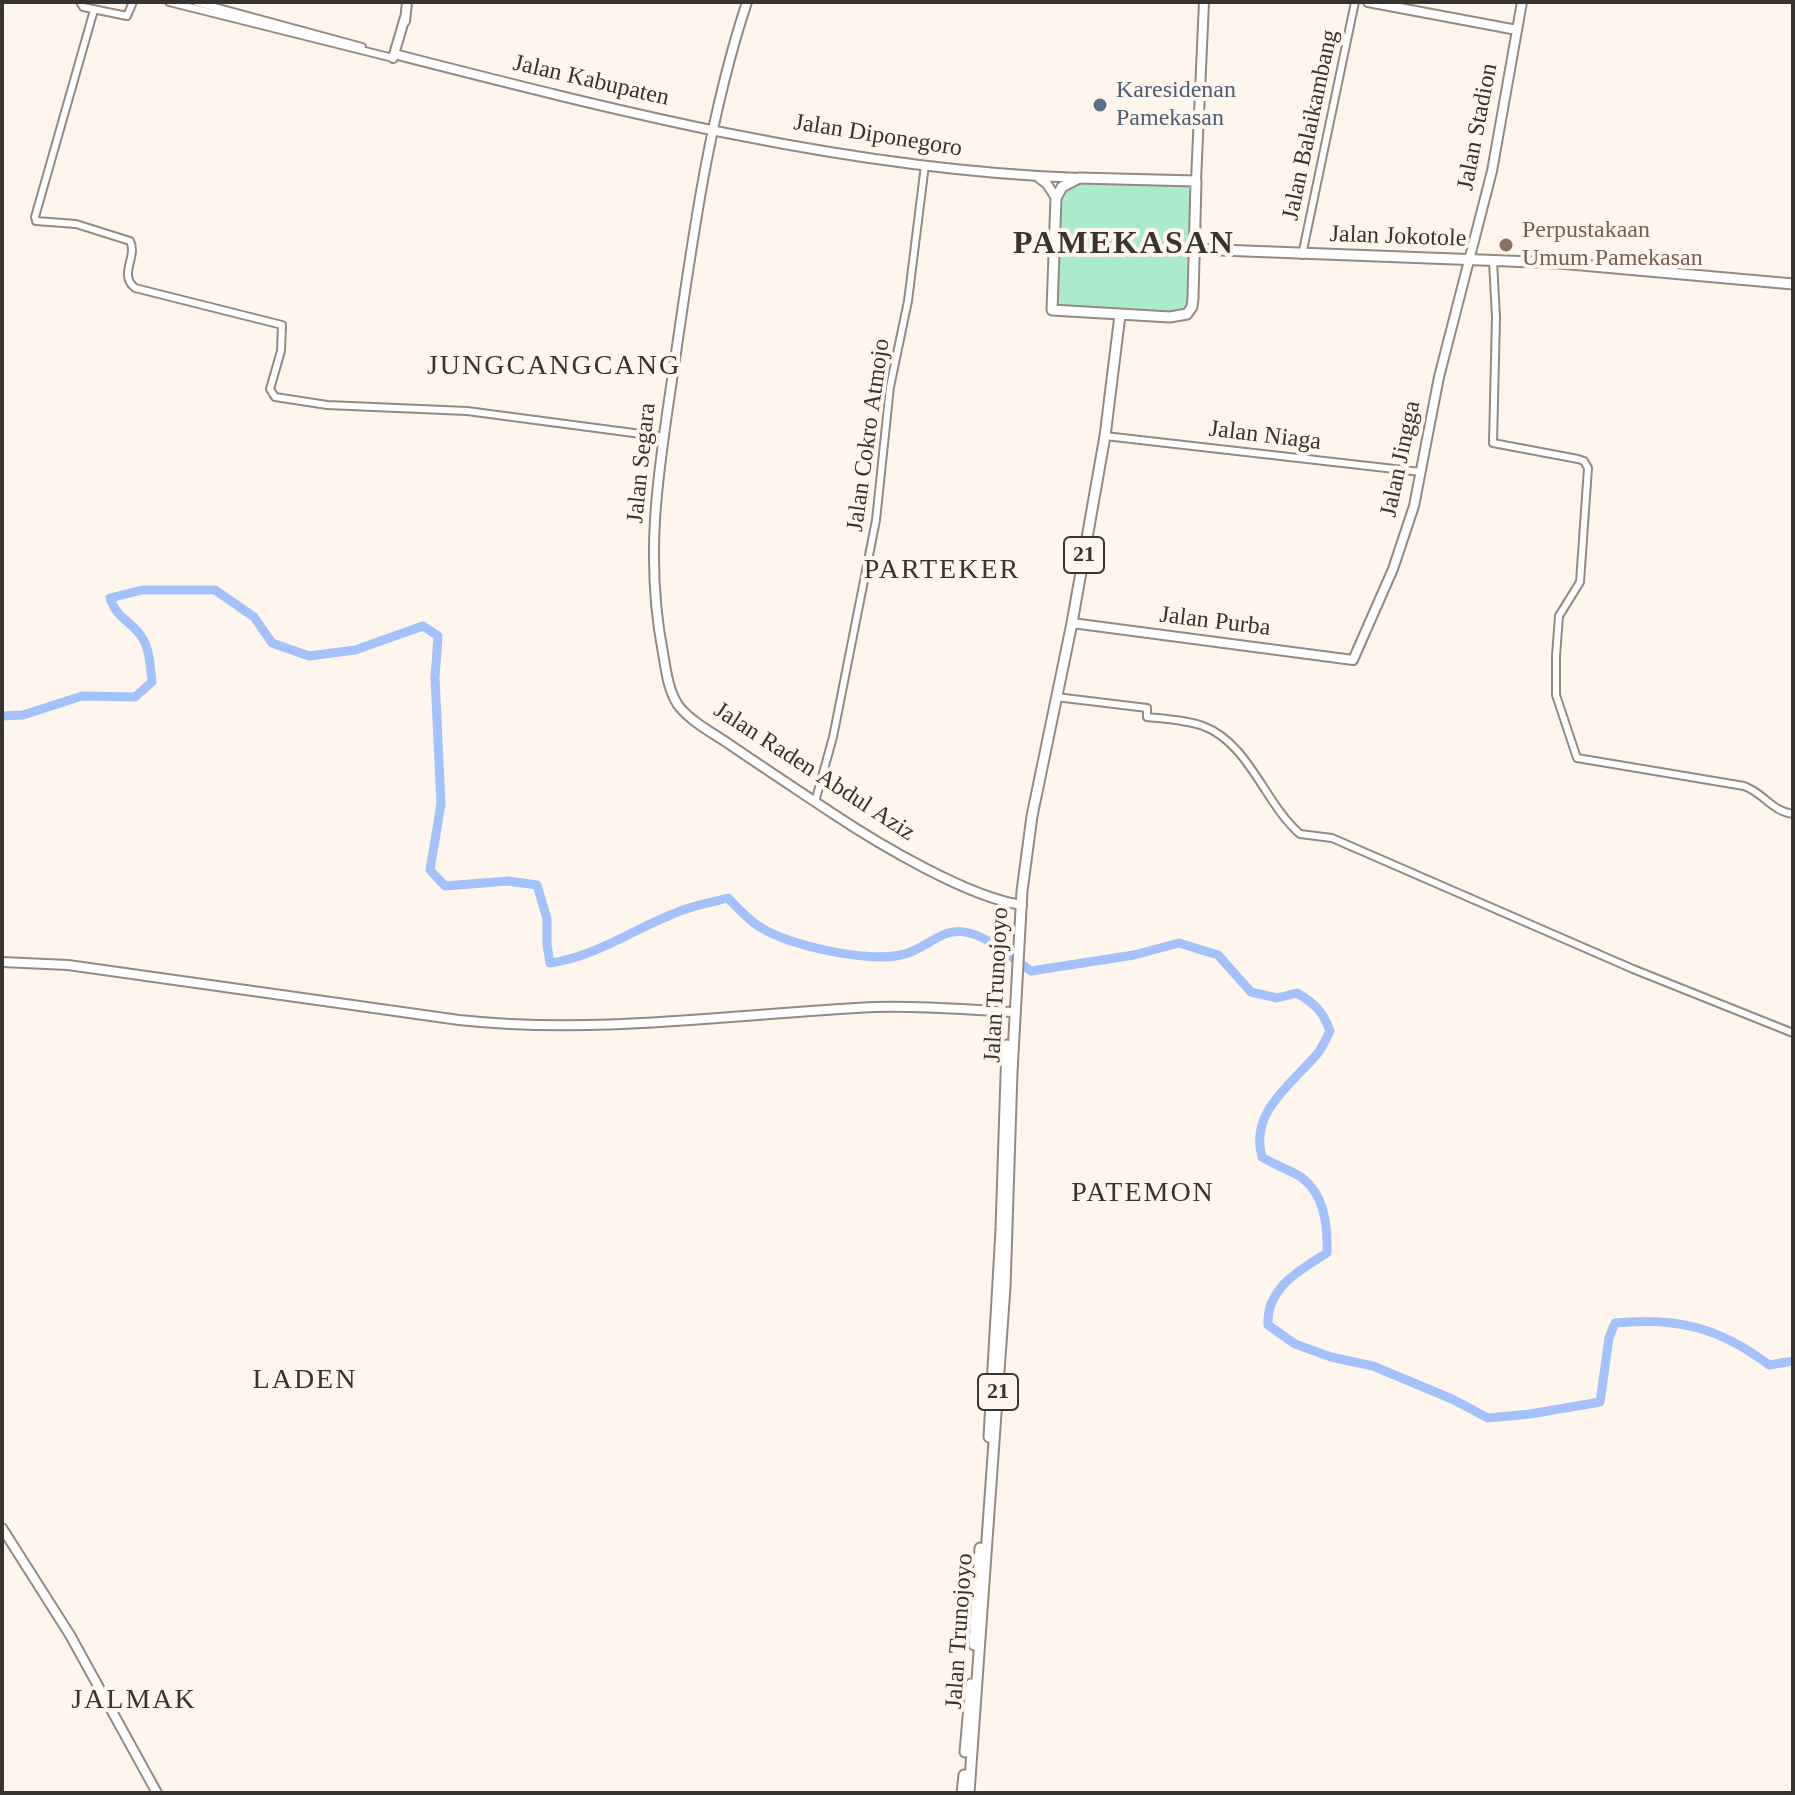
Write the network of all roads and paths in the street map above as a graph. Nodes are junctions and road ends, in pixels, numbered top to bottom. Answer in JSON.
{"nodes":[{"id":1,"x":80,"y":2,"type":"edge"},
{"id":2,"x":133,"y":2,"type":"edge"},
{"id":3,"x":169,"y":2,"type":"edge"},
{"id":4,"x":196,"y":2,"type":"edge"},
{"id":5,"x":407,"y":2,"type":"edge"},
{"id":6,"x":747,"y":2,"type":"edge"},
{"id":7,"x":1204,"y":2,"type":"edge"},
{"id":8,"x":1355,"y":2,"type":"edge"},
{"id":9,"x":1368,"y":2,"type":"edge"},
{"id":10,"x":1522,"y":2,"type":"edge"},
{"id":11,"x":94,"y":10,"type":"junction"},
{"id":12,"x":1517,"y":30,"type":"junction"},
{"id":13,"x":395,"y":57,"type":"junction"},
{"id":14,"x":712,"y":129,"type":"junction"},
{"id":15,"x":925,"y":165,"type":"junction"},
{"id":16,"x":1038,"y":177,"type":"junction"},
{"id":17,"x":1079,"y":178,"type":"junction"},
{"id":18,"x":1196,"y":181,"type":"junction"},
{"id":19,"x":1056,"y":198,"type":"junction"},
{"id":20,"x":1194,"y":249,"type":"junction"},
{"id":21,"x":1302,"y":255,"type":"junction"},
{"id":22,"x":1479,"y":260,"type":"junction"},
{"id":23,"x":1793,"y":284,"type":"edge"},
{"id":24,"x":1120,"y":315,"type":"junction"},
{"id":25,"x":1105,"y":436,"type":"junction"},
{"id":26,"x":664,"y":437,"type":"junction"},
{"id":27,"x":1421,"y":472,"type":"junction"},
{"id":28,"x":1072,"y":623,"type":"junction"},
{"id":29,"x":1353,"y":660,"type":"joint"},
{"id":30,"x":1056,"y":697,"type":"junction"},
{"id":31,"x":679,"y":707,"type":"joint"},
{"id":32,"x":815,"y":802,"type":"junction"},
{"id":33,"x":1793,"y":814,"type":"edge"},
{"id":34,"x":1019,"y":904,"type":"junction"},
{"id":35,"x":2,"y":962,"type":"edge"},
{"id":36,"x":1009,"y":1012,"type":"junction"},
{"id":37,"x":1793,"y":1033,"type":"edge"},
{"id":38,"x":2,"y":1528,"type":"edge"},
{"id":39,"x":157,"y":1793,"type":"edge"},
{"id":40,"x":962,"y":1793,"type":"edge"},
{"id":41,"x":969,"y":1793,"type":"edge"}],
"edges":[{"from":1,"to":11,"type":"street"},
{"from":2,"to":11,"type":"street"},
{"from":3,"to":13,"type":"street","name":"Jalan Kabupaten"},
{"from":4,"to":13,"type":"street","name":"Jalan Kabupaten"},
{"from":5,"to":13,"type":"main road"},
{"from":6,"to":14,"type":"main road","name":"Jalan Segara"},
{"from":7,"to":18,"type":"main road"},
{"from":8,"to":21,"type":"street","name":"Jalan Balaikambang"},
{"from":9,"to":12,"type":"main road"},
{"from":10,"to":12,"type":"main road","name":"Jalan Stadion"},
{"from":11,"to":26,"type":"street"},
{"from":12,"to":22,"type":"main road","name":"Jalan Stadion"},
{"from":13,"to":14,"type":"main road","name":"Jalan Kabupaten"},
{"from":14,"to":15,"type":"main road","name":"Jalan Diponegoro"},
{"from":14,"to":26,"type":"main road","name":"Jalan Segara"},
{"from":15,"to":16,"type":"main road","name":"Jalan Diponegoro"},
{"from":15,"to":32,"type":"street","name":"Jalan Cokro Atmojo"},
{"from":16,"to":17,"type":"main road","name":"Jalan Diponegoro"},
{"from":16,"to":19,"type":"main road"},
{"from":17,"to":18,"type":"highway"},
{"from":17,"to":19,"type":"highway"},
{"from":18,"to":20,"type":"highway"},
{"from":19,"to":24,"type":"highway"},
{"from":20,"to":21,"type":"highway","name":"Jalan Jokotole"},
{"from":20,"to":24,"type":"highway"},
{"from":21,"to":22,"type":"highway","name":"Jalan Jokotole"},
{"from":22,"to":23,"type":"highway","name":"Jalan Jokotole"},
{"from":22,"to":27,"type":"main road","name":"Jalan Jingga"},
{"from":22,"to":33,"type":"street"},
{"from":24,"to":25,"type":"highway","number":"21"},
{"from":25,"to":27,"type":"street","name":"Jalan Niaga"},
{"from":25,"to":28,"type":"highway","number":"21"},
{"from":26,"to":31,"type":"main road","name":"Jalan Segara"},
{"from":27,"to":29,"type":"main road","name":"Jalan Jingga"},
{"from":28,"to":29,"type":"main road","name":"Jalan Purba"},
{"from":28,"to":30,"type":"highway","number":"21"},
{"from":30,"to":34,"type":"highway","name":"Jalan Trunojoyo","number":"21"},
{"from":30,"to":37,"type":"street"},
{"from":31,"to":32,"type":"main road","name":"Jalan Raden Abdul Aziz"},
{"from":32,"to":34,"type":"main road","name":"Jalan Raden Abdul Aziz"},
{"from":34,"to":36,"type":"highway","name":"Jalan Trunojoyo","number":"21"},
{"from":35,"to":36,"type":"main road"},
{"from":36,"to":40,"type":"highway","name":"Jalan Trunojoyo","number":"21"},
{"from":36,"to":41,"type":"highway","name":"Jalan Trunojoyo","number":"21"},
{"from":38,"to":39,"type":"main road"}]}
